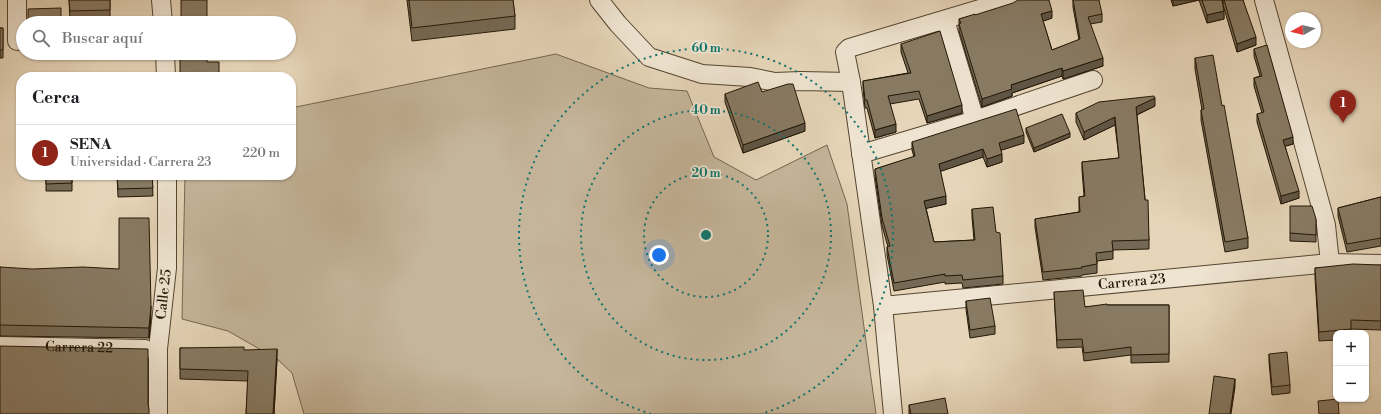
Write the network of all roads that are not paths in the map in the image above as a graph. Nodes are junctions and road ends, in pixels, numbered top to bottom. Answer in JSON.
{"nodes":[{"id":1,"x":17,"y":0,"type":"edge"},
{"id":2,"x":161,"y":0,"type":"edge"},
{"id":3,"x":599,"y":0,"type":"edge"},
{"id":4,"x":1010,"y":0,"type":"edge"},
{"id":5,"x":1264,"y":0,"type":"edge"},
{"id":6,"x":17,"y":16,"type":"edge"},
{"id":7,"x":162,"y":16,"type":"edge"},
{"id":8,"x":945,"y":20,"type":"junction"},
{"id":9,"x":165,"y":60,"type":"edge"},
{"id":10,"x":166,"y":72,"type":"edge"},
{"id":11,"x":1093,"y":80,"type":"dead end"},
{"id":12,"x":850,"y":82,"type":"junction"},
{"id":13,"x":975,"y":120,"type":"junction"},
{"id":14,"x":861,"y":154,"type":"junction"},
{"id":15,"x":167,"y":180,"type":"edge"},
{"id":16,"x":1330,"y":263,"type":"junction"},
{"id":17,"x":1381,"y":264,"type":"edge"},
{"id":18,"x":883,"y":306,"type":"junction"},
{"id":19,"x":0,"y":346,"type":"edge"},
{"id":20,"x":158,"y":349,"type":"junction"},
{"id":21,"x":158,"y":414,"type":"edge"},
{"id":22,"x":893,"y":414,"type":"edge"}],
"edges":[{"from":1,"to":6,"type":"street"},
{"from":2,"to":7,"type":"street"},
{"from":3,"to":12,"type":"street"},
{"from":4,"to":8,"type":"street"},
{"from":5,"to":16,"type":"street"},
{"from":8,"to":12,"type":"street"},
{"from":8,"to":13,"type":"street"},
{"from":9,"to":10,"type":"street"},
{"from":11,"to":13,"type":"street"},
{"from":12,"to":14,"type":"street"},
{"from":13,"to":14,"type":"street"},
{"from":14,"to":18,"type":"street"},
{"from":15,"to":20,"type":"street","name":"Calle 25"},
{"from":16,"to":17,"type":"street","name":"Carrera 23"},
{"from":16,"to":18,"type":"street","name":"Carrera 23"},
{"from":18,"to":22,"type":"street"},
{"from":19,"to":20,"type":"street","name":"Carrera 22"},
{"from":20,"to":21,"type":"street","name":"Calle 25"}]}
